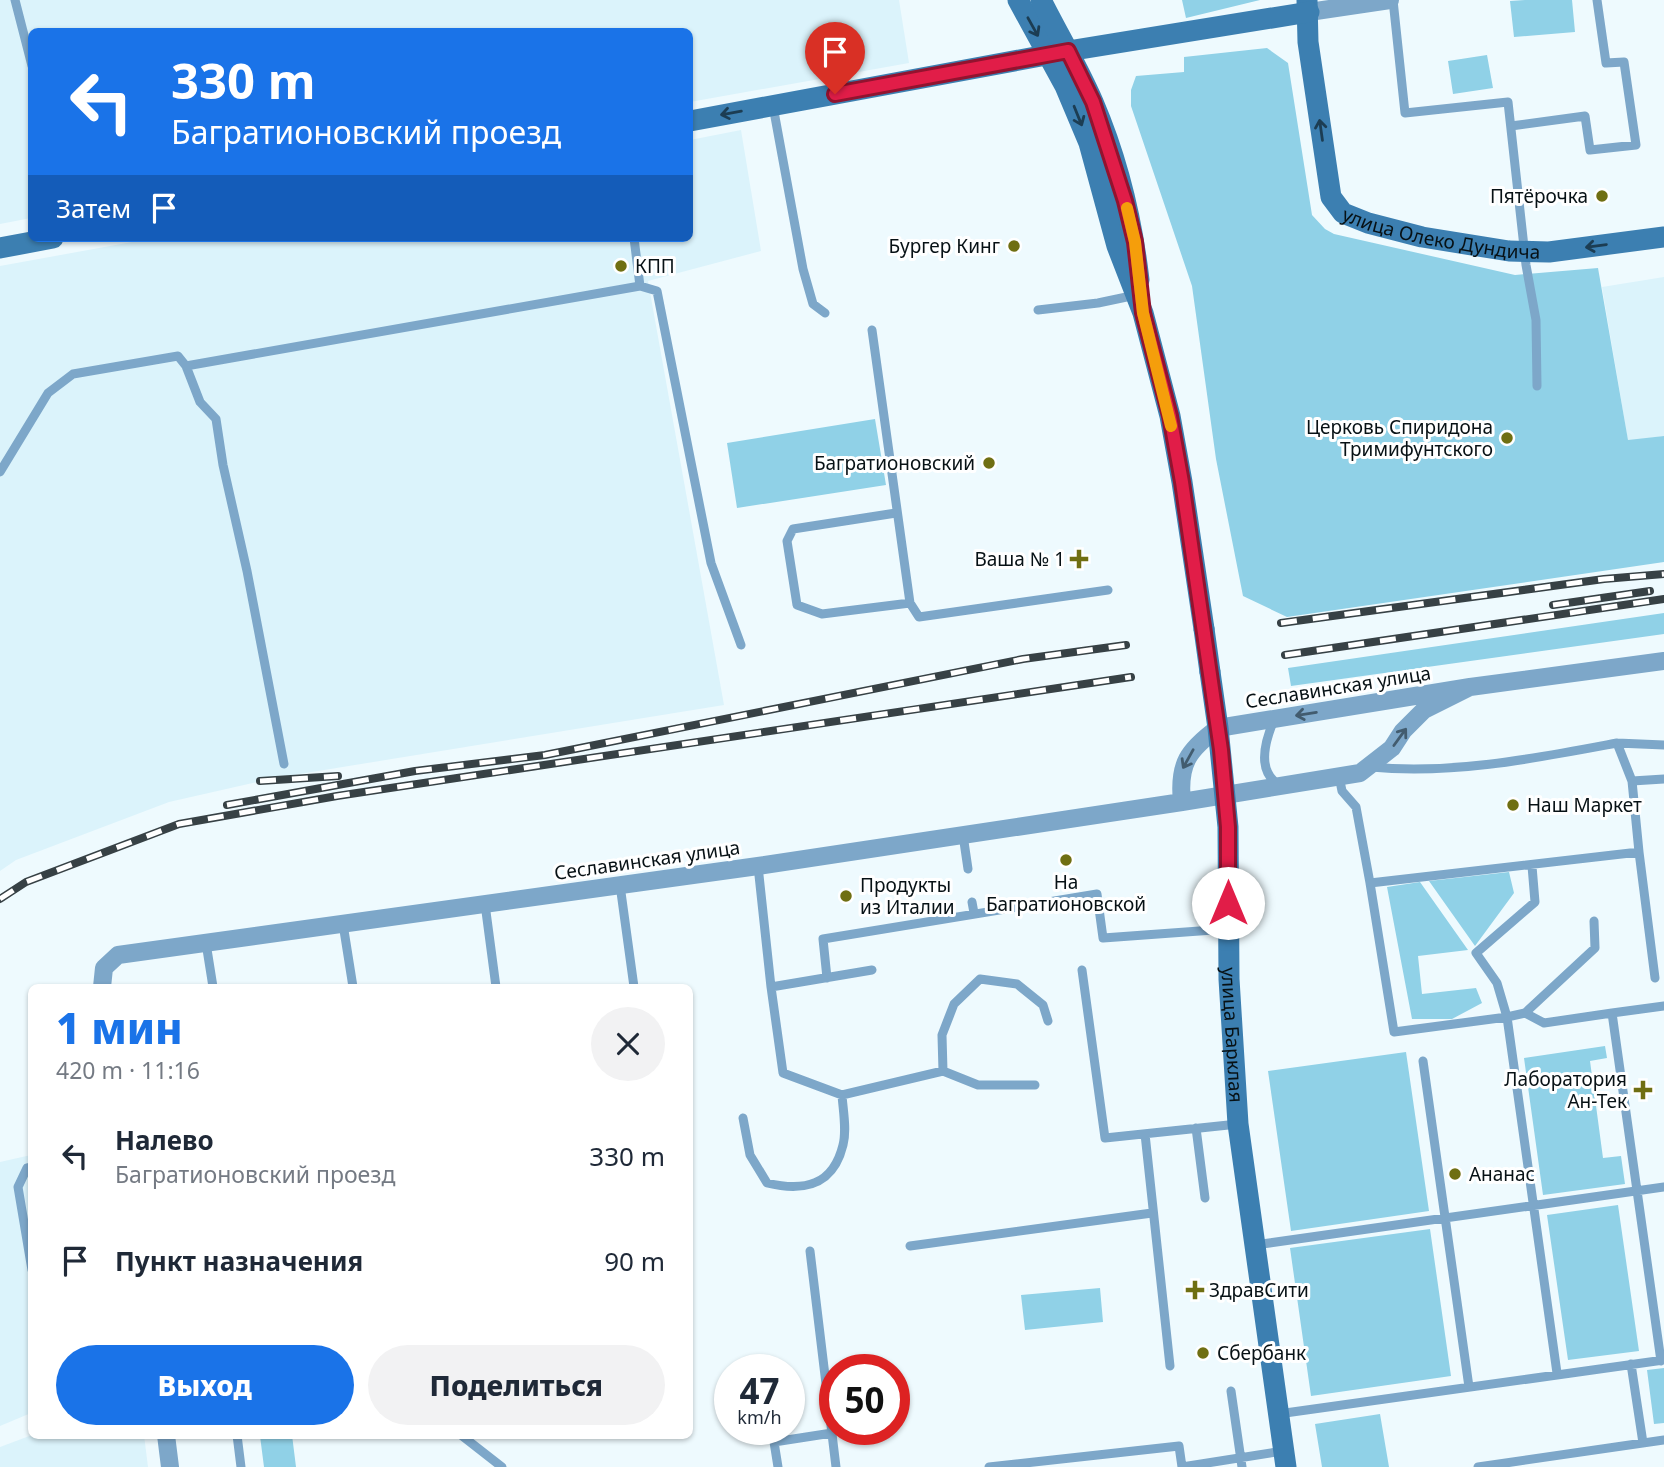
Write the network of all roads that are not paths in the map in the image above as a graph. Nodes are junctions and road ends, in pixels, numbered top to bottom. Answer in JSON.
{"nodes":[{"id":1,"x":15,"y":0,"type":"edge"},
{"id":2,"x":1018,"y":0,"type":"edge"},
{"id":3,"x":1041,"y":0,"type":"edge"},
{"id":4,"x":1391,"y":0,"type":"edge"},
{"id":5,"x":1597,"y":0,"type":"edge"},
{"id":6,"x":1308,"y":6,"type":"edge"},
{"id":7,"x":28,"y":50,"type":"edge"},
{"id":8,"x":1058,"y":53,"type":"junction"},
{"id":9,"x":773,"y":106,"type":"junction"},
{"id":10,"x":693,"y":120,"type":"edge"},
{"id":11,"x":1511,"y":126,"type":"junction"},
{"id":12,"x":1664,"y":237,"type":"edge"},
{"id":13,"x":32,"y":242,"type":"edge"},
{"id":14,"x":634,"y":242,"type":"edge"},
{"id":15,"x":0,"y":248,"type":"edge"},
{"id":16,"x":1525,"y":252,"type":"junction"},
{"id":17,"x":640,"y":286,"type":"junction"},
{"id":18,"x":1140,"y":304,"type":"junction"},
{"id":19,"x":1038,"y":310,"type":"dead end"},
{"id":20,"x":825,"y":313,"type":"dead end"},
{"id":21,"x":872,"y":330,"type":"dead end"},
{"id":22,"x":186,"y":366,"type":"junction"},
{"id":23,"x":1537,"y":386,"type":"dead end"},
{"id":24,"x":0,"y":472,"type":"edge"},
{"id":25,"x":896,"y":513,"type":"junction"},
{"id":26,"x":1108,"y":590,"type":"dead end"},
{"id":27,"x":910,"y":603,"type":"junction"},
{"id":28,"x":741,"y":645,"type":"dead end"},
{"id":29,"x":1664,"y":661,"type":"edge"},
{"id":30,"x":1470,"y":687,"type":"junction"},
{"id":31,"x":1275,"y":719,"type":"junction"},
{"id":32,"x":1218,"y":728,"type":"junction"},
{"id":33,"x":1617,"y":743,"type":"junction"},
{"id":34,"x":1664,"y":745,"type":"edge"},
{"id":35,"x":285,"y":764,"type":"dead end"},
{"id":36,"x":1370,"y":766,"type":"junction"},
{"id":37,"x":1339,"y":776,"type":"junction"},
{"id":38,"x":1664,"y":779,"type":"edge"},
{"id":39,"x":1632,"y":781,"type":"junction"},
{"id":40,"x":1279,"y":786,"type":"junction"},
{"id":41,"x":1226,"y":795,"type":"junction"},
{"id":42,"x":1182,"y":802,"type":"junction"},
{"id":43,"x":963,"y":835,"type":"junction"},
{"id":44,"x":1639,"y":852,"type":"junction"},
{"id":45,"x":758,"y":866,"type":"junction"},
{"id":46,"x":1532,"y":866,"type":"junction"},
{"id":47,"x":968,"y":869,"type":"dead end"},
{"id":48,"x":1370,"y":883,"type":"junction"},
{"id":49,"x":620,"y":885,"type":"junction"},
{"id":50,"x":972,"y":902,"type":"dead end"},
{"id":51,"x":485,"y":904,"type":"junction"},
{"id":52,"x":974,"y":913,"type":"junction"},
{"id":53,"x":1594,"y":921,"type":"dead end"},
{"id":54,"x":344,"y":924,"type":"junction"},
{"id":55,"x":1227,"y":929,"type":"junction"},
{"id":56,"x":206,"y":943,"type":"junction"},
{"id":57,"x":872,"y":970,"type":"dead end"},
{"id":58,"x":1082,"y":970,"type":"dead end"},
{"id":59,"x":827,"y":978,"type":"junction"},
{"id":60,"x":1655,"y":978,"type":"dead end"},
{"id":61,"x":102,"y":984,"type":"edge"},
{"id":62,"x":213,"y":984,"type":"edge"},
{"id":63,"x":353,"y":984,"type":"edge"},
{"id":64,"x":496,"y":984,"type":"edge"},
{"id":65,"x":634,"y":984,"type":"edge"},
{"id":66,"x":771,"y":986,"type":"junction"},
{"id":67,"x":1664,"y":1006,"type":"edge"},
{"id":68,"x":1525,"y":1013,"type":"junction"},
{"id":69,"x":1612,"y":1013,"type":"junction"},
{"id":70,"x":1507,"y":1017,"type":"junction"},
{"id":71,"x":1048,"y":1021,"type":"dead end"},
{"id":72,"x":1423,"y":1061,"type":"dead end"},
{"id":73,"x":943,"y":1071,"type":"junction"},
{"id":74,"x":1035,"y":1085,"type":"dead end"},
{"id":75,"x":842,"y":1095,"type":"junction"},
{"id":76,"x":743,"y":1118,"type":"dead end"},
{"id":77,"x":1238,"y":1124,"type":"junction"},
{"id":78,"x":1196,"y":1128,"type":"junction"},
{"id":79,"x":1145,"y":1134,"type":"junction"},
{"id":80,"x":28,"y":1168,"type":"edge"},
{"id":81,"x":1664,"y":1187,"type":"edge"},
{"id":82,"x":1638,"y":1191,"type":"junction"},
{"id":83,"x":1205,"y":1198,"type":"dead end"},
{"id":84,"x":1534,"y":1206,"type":"junction"},
{"id":85,"x":1152,"y":1213,"type":"junction"},
{"id":86,"x":1445,"y":1218,"type":"junction"},
{"id":87,"x":1255,"y":1245,"type":"junction"},
{"id":88,"x":28,"y":1246,"type":"edge"},
{"id":89,"x":910,"y":1246,"type":"dead end"},
{"id":90,"x":810,"y":1251,"type":"dead end"},
{"id":91,"x":822,"y":1354,"type":"edge"},
{"id":92,"x":1663,"y":1360,"type":"edge"},
{"id":93,"x":1631,"y":1364,"type":"junction"},
{"id":94,"x":1170,"y":1366,"type":"dead end"},
{"id":95,"x":1557,"y":1373,"type":"junction"},
{"id":96,"x":1469,"y":1387,"type":"junction"},
{"id":97,"x":1231,"y":1391,"type":"dead end"},
{"id":98,"x":1278,"y":1414,"type":"junction"},
{"id":99,"x":819,"y":1435,"type":"edge"},
{"id":100,"x":166,"y":1439,"type":"edge"},
{"id":101,"x":238,"y":1439,"type":"edge"},
{"id":102,"x":466,"y":1439,"type":"edge"},
{"id":103,"x":1664,"y":1440,"type":"edge"},
{"id":104,"x":1643,"y":1443,"type":"junction"},
{"id":105,"x":833,"y":1445,"type":"edge"},
{"id":106,"x":1284,"y":1459,"type":"edge"},
{"id":107,"x":1241,"y":1462,"type":"edge"},
{"id":108,"x":170,"y":1467,"type":"edge"},
{"id":109,"x":242,"y":1467,"type":"edge"},
{"id":110,"x":502,"y":1467,"type":"edge"},
{"id":111,"x":778,"y":1467,"type":"edge"},
{"id":112,"x":836,"y":1467,"type":"edge"},
{"id":113,"x":989,"y":1467,"type":"edge"},
{"id":114,"x":1182,"y":1467,"type":"edge"},
{"id":115,"x":1478,"y":1467,"type":"edge"}],
"edges":[{"from":1,"to":7,"type":"lane"},
{"from":2,"to":8,"type":"main road","name":"улица Барклая","one_way":true},
{"from":3,"to":8,"type":"main road","name":"улица Барклая"},
{"from":4,"to":6,"type":"street"},
{"from":4,"to":11,"type":"lane"},
{"from":5,"to":11,"type":"lane"},
{"from":6,"to":8,"type":"main road"},
{"from":16,"to":6,"type":"main road","name":"улица Олеко Дундича","one_way":true},
{"from":8,"to":9,"type":"main road"},
{"from":8,"to":18,"type":"main road","name":"улица Барклая"},
{"from":9,"to":10,"type":"main road","one_way":true},
{"from":9,"to":20,"type":"lane"},
{"from":11,"to":16,"type":"lane"},
{"from":12,"to":16,"type":"main road","name":"улица Олеко Дундича","one_way":true},
{"from":13,"to":15,"type":"main road"},
{"from":14,"to":17,"type":"lane"},
{"from":16,"to":23,"type":"lane"},
{"from":17,"to":22,"type":"lane"},
{"from":17,"to":28,"type":"lane"},
{"from":18,"to":19,"type":"lane"},
{"from":18,"to":32,"type":"main road","name":"улица Барклая","bridge":true},
{"from":21,"to":25,"type":"lane"},
{"from":22,"to":24,"type":"lane"},
{"from":22,"to":35,"type":"lane"},
{"from":25,"to":27,"type":"lane"},
{"from":25,"to":27,"type":"lane"},
{"from":26,"to":27,"type":"lane"},
{"from":29,"to":30,"type":"street","name":"Сеславинская улица"},
{"from":30,"to":31,"type":"street","name":"Сеславинская улица","one_way":true},
{"from":36,"to":30,"type":"street","name":"Сеславинская улица","one_way":true},
{"from":31,"to":32,"type":"street","name":"Сеславинская улица"},
{"from":31,"to":40,"type":"lane"},
{"from":32,"to":41,"type":"main road","name":"улица Барклая"},
{"from":32,"to":42,"type":"street","one_way":true},
{"from":33,"to":34,"type":"lane"},
{"from":33,"to":36,"type":"lane"},
{"from":33,"to":39,"type":"lane"},
{"from":36,"to":37,"type":"street","name":"Сеславинская улица"},
{"from":37,"to":40,"type":"street","name":"Сеславинская улица"},
{"from":37,"to":48,"type":"lane"},
{"from":38,"to":39,"type":"lane"},
{"from":39,"to":44,"type":"lane"},
{"from":40,"to":41,"type":"street","name":"Сеславинская улица"},
{"from":41,"to":42,"type":"street","name":"Сеславинская улица"},
{"from":41,"to":55,"type":"main road","name":"улица Барклая"},
{"from":42,"to":43,"type":"street","name":"Сеславинская улица"},
{"from":43,"to":45,"type":"street","name":"Сеславинская улица"},
{"from":43,"to":47,"type":"lane"},
{"from":44,"to":46,"type":"lane"},
{"from":44,"to":60,"type":"lane"},
{"from":45,"to":49,"type":"street","name":"Сеславинская улица"},
{"from":45,"to":66,"type":"lane"},
{"from":46,"to":48,"type":"lane"},
{"from":46,"to":70,"type":"lane"},
{"from":48,"to":70,"type":"lane"},
{"from":49,"to":51,"type":"street","name":"Сеславинская улица"},
{"from":49,"to":65,"type":"lane"},
{"from":50,"to":52,"type":"lane"},
{"from":51,"to":54,"type":"street","name":"Сеславинская улица"},
{"from":51,"to":64,"type":"lane"},
{"from":52,"to":55,"type":"lane"},
{"from":52,"to":59,"type":"lane"},
{"from":53,"to":68,"type":"lane"},
{"from":54,"to":56,"type":"street","name":"Сеславинская улица"},
{"from":54,"to":63,"type":"lane"},
{"from":55,"to":77,"type":"main road","name":"улица Барклая"},
{"from":56,"to":61,"type":"street","name":"Сеславинская улица"},
{"from":56,"to":62,"type":"lane"},
{"from":57,"to":59,"type":"lane"},
{"from":58,"to":79,"type":"lane"},
{"from":59,"to":66,"type":"lane"},
{"from":66,"to":75,"type":"lane"},
{"from":67,"to":69,"type":"lane"},
{"from":68,"to":69,"type":"lane"},
{"from":68,"to":70,"type":"lane"},
{"from":69,"to":82,"type":"lane"},
{"from":70,"to":84,"type":"lane"},
{"from":71,"to":73,"type":"lane"},
{"from":72,"to":86,"type":"lane"},
{"from":73,"to":74,"type":"lane"},
{"from":73,"to":75,"type":"lane"},
{"from":75,"to":76,"type":"lane"},
{"from":77,"to":78,"type":"lane"},
{"from":77,"to":87,"type":"main road","name":"улица Барклая"},
{"from":78,"to":79,"type":"lane"},
{"from":78,"to":83,"type":"lane"},
{"from":79,"to":85,"type":"lane"},
{"from":80,"to":88,"type":"lane"},
{"from":81,"to":82,"type":"lane"},
{"from":82,"to":84,"type":"lane"},
{"from":82,"to":92,"type":"lane"},
{"from":84,"to":86,"type":"lane"},
{"from":84,"to":95,"type":"lane"},
{"from":85,"to":89,"type":"lane"},
{"from":85,"to":94,"type":"lane"},
{"from":86,"to":87,"type":"lane"},
{"from":86,"to":96,"type":"lane"},
{"from":87,"to":98,"type":"main road","name":"улица Барклая"},
{"from":90,"to":91,"type":"lane"},
{"from":92,"to":93,"type":"lane"},
{"from":93,"to":95,"type":"lane"},
{"from":93,"to":104,"type":"lane"},
{"from":95,"to":96,"type":"lane"},
{"from":96,"to":98,"type":"lane"},
{"from":97,"to":107,"type":"lane"},
{"from":98,"to":106,"type":"main road","name":"улица Барклая"},
{"from":99,"to":111,"type":"lane"},
{"from":100,"to":108,"type":"street"},
{"from":101,"to":109,"type":"lane"},
{"from":102,"to":110,"type":"lane"},
{"from":103,"to":104,"type":"lane"},
{"from":104,"to":115,"type":"lane"},
{"from":105,"to":112,"type":"lane"},
{"from":106,"to":107,"type":"lane"},
{"from":107,"to":114,"type":"lane"},
{"from":113,"to":114,"type":"lane"}]}
